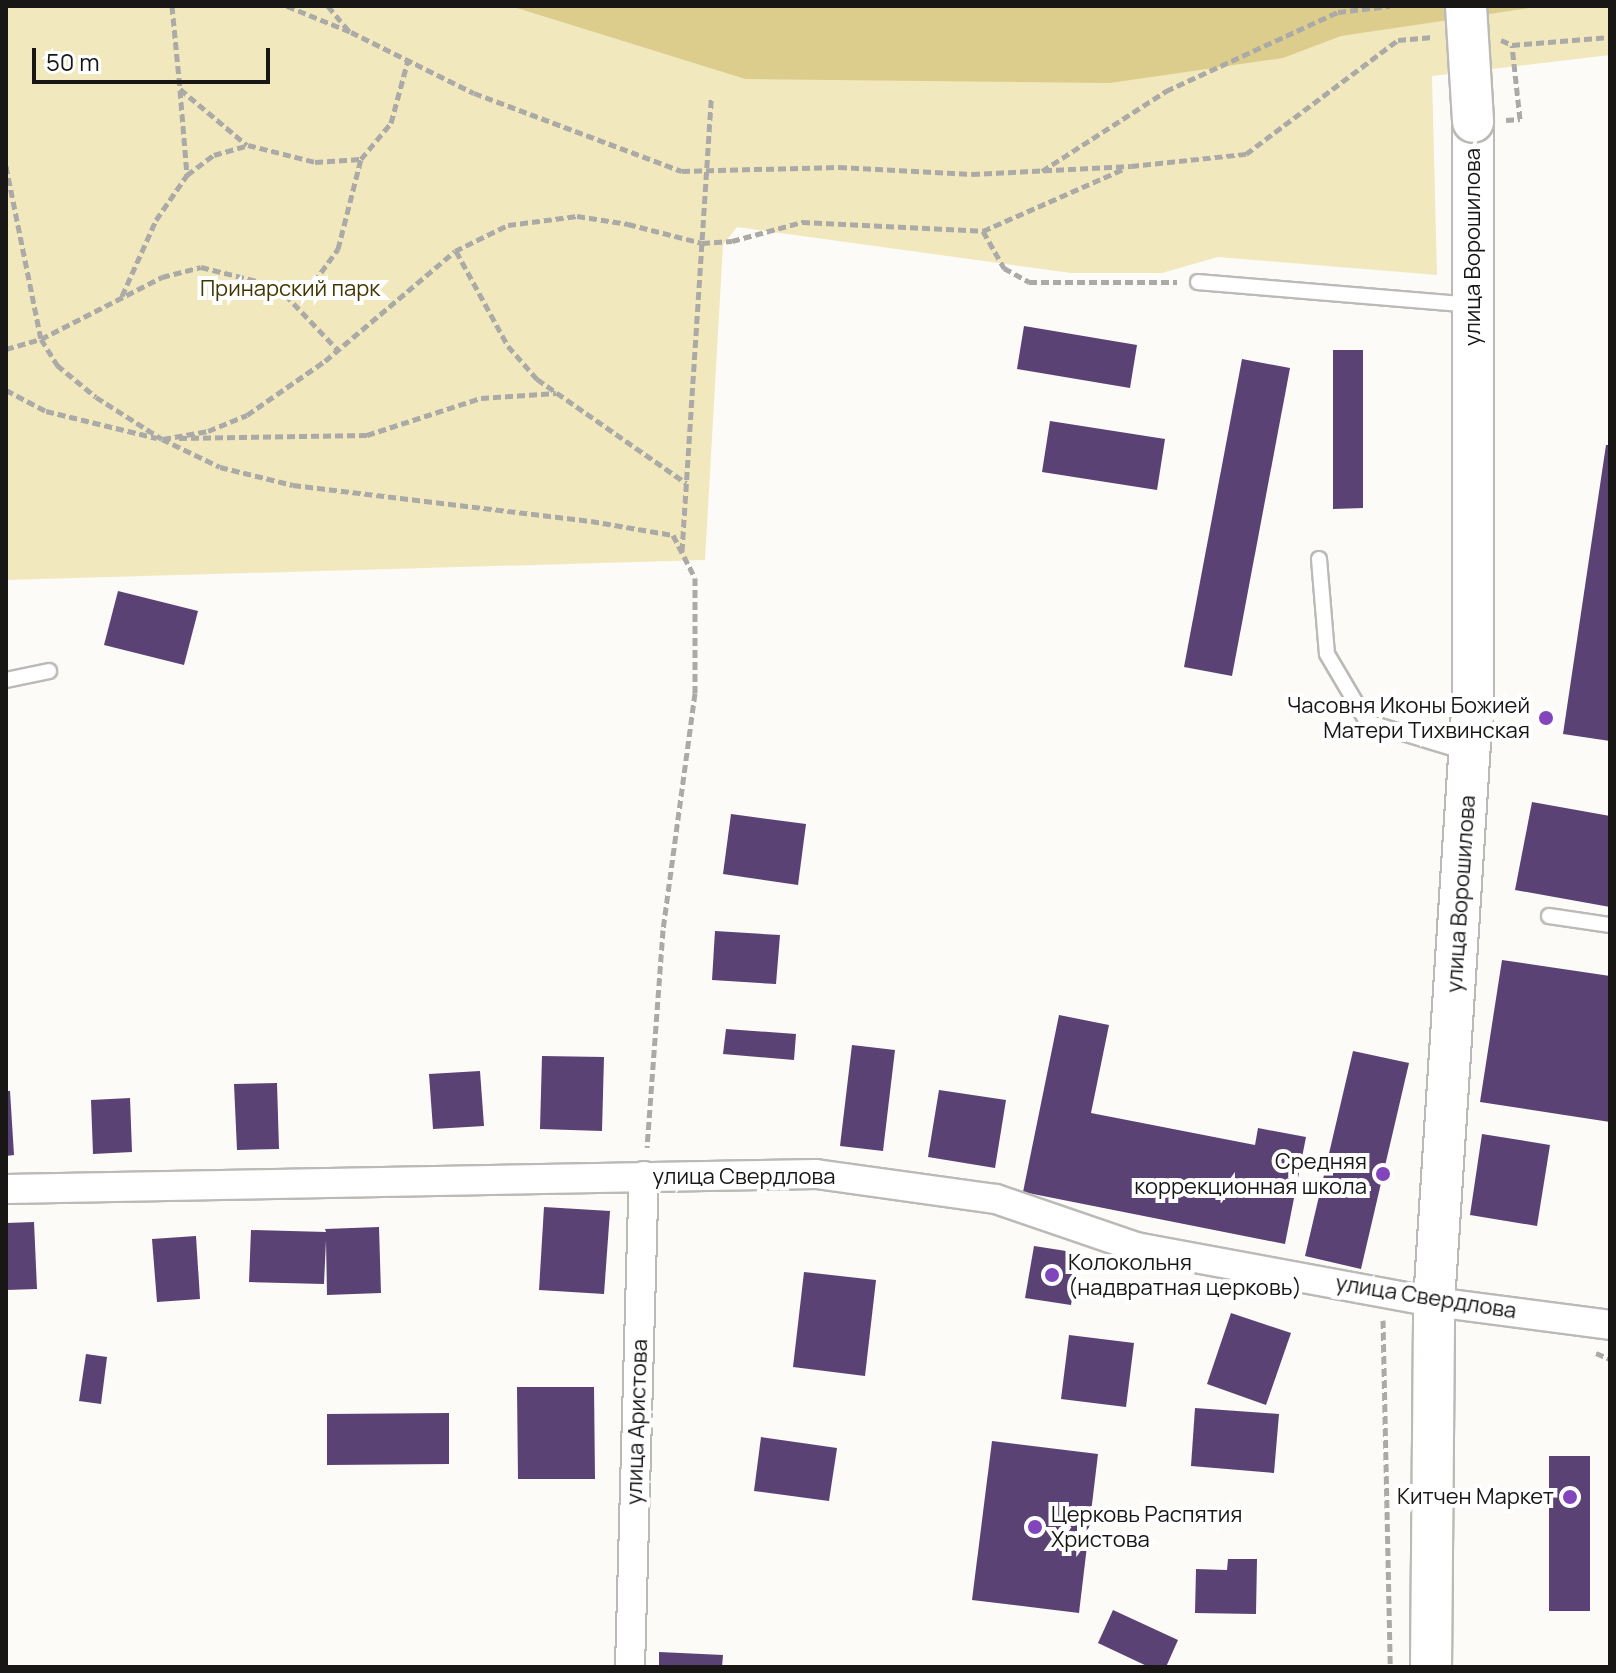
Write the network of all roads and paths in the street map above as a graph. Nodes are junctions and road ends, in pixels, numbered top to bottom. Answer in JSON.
{"nodes":[{"id":1,"x":172,"y":6,"type":"edge"},
{"id":2,"x":287,"y":6,"type":"edge"},
{"id":3,"x":328,"y":6,"type":"edge"},
{"id":4,"x":1390,"y":6,"type":"edge"},
{"id":5,"x":1466,"y":6,"type":"edge"},
{"id":6,"x":351,"y":32,"type":"junction"},
{"id":7,"x":1440,"y":36,"type":"dead end"},
{"id":8,"x":1493,"y":36,"type":"dead end"},
{"id":9,"x":1610,"y":37,"type":"edge"},
{"id":10,"x":1512,"y":45,"type":"junction"},
{"id":11,"x":408,"y":60,"type":"junction"},
{"id":12,"x":180,"y":89,"type":"junction"},
{"id":13,"x":711,"y":97,"type":"dead end"},
{"id":14,"x":1520,"y":119,"type":"dead end"},
{"id":15,"x":248,"y":145,"type":"junction"},
{"id":16,"x":361,"y":159,"type":"junction"},
{"id":17,"x":6,"y":166,"type":"edge"},
{"id":18,"x":1131,"y":166,"type":"junction"},
{"id":19,"x":707,"y":171,"type":"junction"},
{"id":20,"x":1041,"y":172,"type":"junction"},
{"id":21,"x":187,"y":175,"type":"junction"},
{"id":22,"x":983,"y":231,"type":"junction"},
{"id":23,"x":702,"y":243,"type":"junction"},
{"id":24,"x":455,"y":251,"type":"junction"},
{"id":25,"x":1198,"y":282,"type":"joint"},
{"id":26,"x":277,"y":286,"type":"junction"},
{"id":27,"x":121,"y":297,"type":"junction"},
{"id":28,"x":1473,"y":305,"type":"junction"},
{"id":29,"x":41,"y":339,"type":"junction"},
{"id":30,"x":6,"y":349,"type":"edge"},
{"id":31,"x":338,"y":350,"type":"junction"},
{"id":32,"x":6,"y":390,"type":"edge"},
{"id":33,"x":556,"y":393,"type":"junction"},
{"id":34,"x":162,"y":439,"type":"junction"},
{"id":35,"x":687,"y":484,"type":"junction"},
{"id":36,"x":682,"y":553,"type":"junction"},
{"id":37,"x":1319,"y":559,"type":"dead end"},
{"id":38,"x":49,"y":671,"type":"dead end"},
{"id":39,"x":6,"y":680,"type":"edge"},
{"id":40,"x":1470,"y":753,"type":"junction"},
{"id":41,"x":1549,"y":916,"type":"dead end"},
{"id":42,"x":1610,"y":925,"type":"edge"},
{"id":43,"x":644,"y":1176,"type":"junction"},
{"id":44,"x":6,"y":1189,"type":"edge"},
{"id":45,"x":1382,"y":1291,"type":"junction"},
{"id":46,"x":1434,"y":1302,"type":"junction"},
{"id":47,"x":1610,"y":1325,"type":"edge"},
{"id":48,"x":630,"y":1667,"type":"edge"},
{"id":49,"x":1390,"y":1667,"type":"edge"},
{"id":50,"x":1431,"y":1667,"type":"edge"}],
"edges":[{"from":1,"to":12,"type":"path"},
{"from":2,"to":6,"type":"path"},
{"from":3,"to":6,"type":"path"},
{"from":4,"to":20,"type":"path"},
{"from":5,"to":28,"type":"main road","name":"улица Ворошилова","bridge":true},
{"from":6,"to":11,"type":"path"},
{"from":7,"to":18,"type":"path"},
{"from":8,"to":10,"type":"path"},
{"from":9,"to":10,"type":"path"},
{"from":10,"to":14,"type":"path"},
{"from":11,"to":16,"type":"path"},
{"from":11,"to":19,"type":"path"},
{"from":12,"to":15,"type":"path"},
{"from":12,"to":21,"type":"path"},
{"from":13,"to":19,"type":"path"},
{"from":15,"to":16,"type":"path"},
{"from":15,"to":21,"type":"path"},
{"from":16,"to":26,"type":"path"},
{"from":17,"to":29,"type":"path"},
{"from":18,"to":20,"type":"path"},
{"from":18,"to":22,"type":"path"},
{"from":19,"to":20,"type":"path"},
{"from":19,"to":23,"type":"path"},
{"from":21,"to":27,"type":"path"},
{"from":22,"to":23,"type":"path"},
{"from":22,"to":25,"type":"path"},
{"from":23,"to":24,"type":"path"},
{"from":23,"to":35,"type":"path"},
{"from":24,"to":31,"type":"path"},
{"from":24,"to":33,"type":"path"},
{"from":25,"to":28,"type":"lane"},
{"from":26,"to":27,"type":"path"},
{"from":26,"to":31,"type":"path"},
{"from":27,"to":29,"type":"path"},
{"from":28,"to":40,"type":"main road","name":"улица Ворошилова"},
{"from":29,"to":30,"type":"path"},
{"from":29,"to":34,"type":"path"},
{"from":31,"to":34,"type":"path"},
{"from":32,"to":34,"type":"path"},
{"from":33,"to":34,"type":"path"},
{"from":33,"to":35,"type":"path"},
{"from":34,"to":36,"type":"path"},
{"from":35,"to":36,"type":"path"},
{"from":36,"to":43,"type":"path"},
{"from":37,"to":40,"type":"lane"},
{"from":38,"to":39,"type":"lane"},
{"from":40,"to":46,"type":"main road","name":"улица Ворошилова"},
{"from":41,"to":42,"type":"lane"},
{"from":43,"to":44,"type":"street","name":"улица Свердлова"},
{"from":43,"to":45,"type":"street","name":"улица Свердлова"},
{"from":43,"to":48,"type":"street","name":"улица Аристова"},
{"from":45,"to":46,"type":"street","name":"улица Свердлова"},
{"from":45,"to":49,"type":"path"},
{"from":46,"to":47,"type":"street","name":"улица Свердлова"},
{"from":46,"to":50,"type":"main road","name":"улица Ворошилова"}]}
